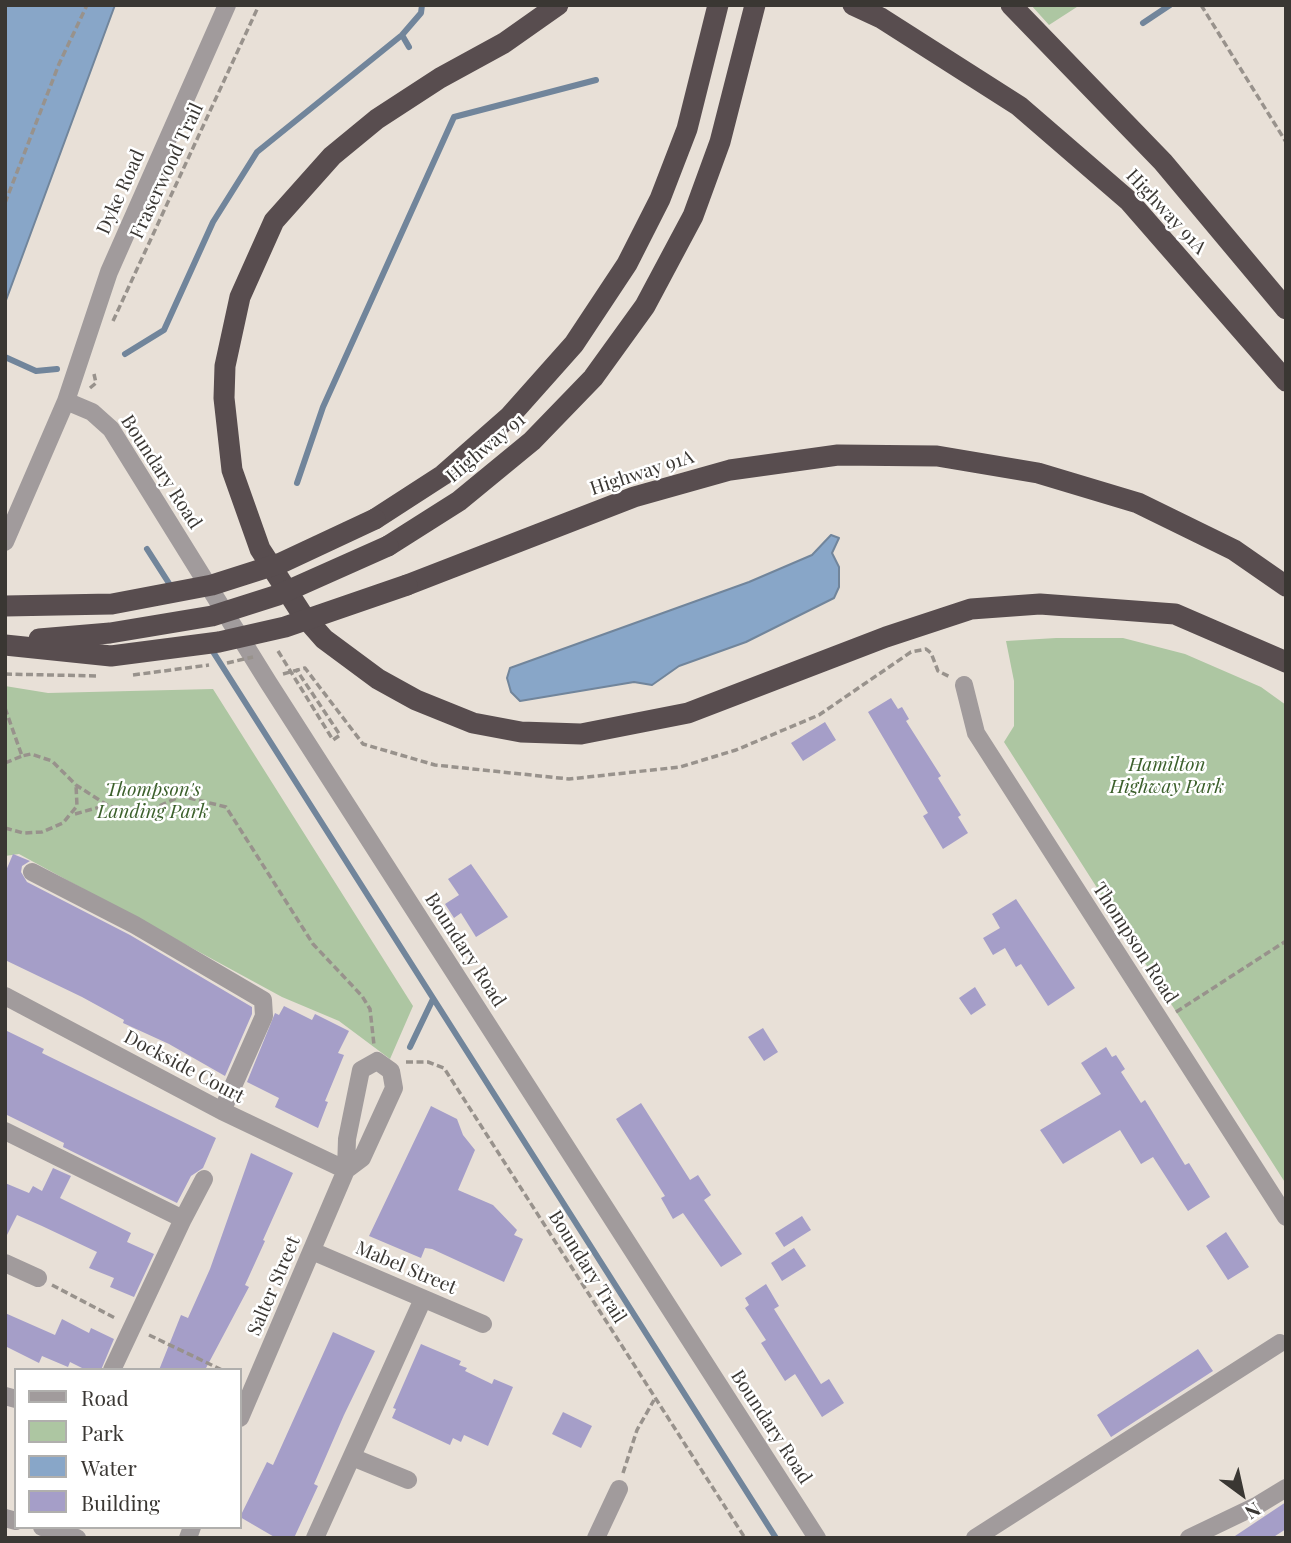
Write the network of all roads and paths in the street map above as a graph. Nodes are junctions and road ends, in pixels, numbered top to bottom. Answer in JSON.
{"nodes":[{"id":1,"x":87,"y":5,"type":"edge"},
{"id":2,"x":227,"y":5,"type":"edge"},
{"id":3,"x":258,"y":5,"type":"edge"},
{"id":4,"x":558,"y":5,"type":"edge"},
{"id":5,"x":718,"y":5,"type":"edge"},
{"id":6,"x":755,"y":5,"type":"edge"},
{"id":7,"x":853,"y":5,"type":"edge"},
{"id":8,"x":1011,"y":5,"type":"edge"},
{"id":9,"x":1201,"y":5,"type":"edge"},
{"id":10,"x":1286,"y":142,"type":"edge"},
{"id":11,"x":5,"y":203,"type":"edge"},
{"id":12,"x":1286,"y":309,"type":"edge"},
{"id":13,"x":109,"y":332,"type":"dead end"},
{"id":14,"x":1286,"y":381,"type":"edge"},
{"id":15,"x":65,"y":401,"type":"junction"},
{"id":16,"x":5,"y":542,"type":"edge"},
{"id":17,"x":1286,"y":586,"type":"edge"},
{"id":18,"x":5,"y":606,"type":"edge"},
{"id":19,"x":5,"y":643,"type":"edge"},
{"id":20,"x":280,"y":650,"type":"dead end"},
{"id":21,"x":1286,"y":662,"type":"edge"},
{"id":22,"x":296,"y":669,"type":"dead end"},
{"id":23,"x":964,"y":685,"type":"dead end"},
{"id":24,"x":5,"y":708,"type":"edge"},
{"id":25,"x":22,"y":756,"type":"junction"},
{"id":26,"x":5,"y":763,"type":"edge"},
{"id":27,"x":76,"y":785,"type":"junction"},
{"id":28,"x":107,"y":805,"type":"junction"},
{"id":29,"x":73,"y":815,"type":"junction"},
{"id":30,"x":5,"y":828,"type":"edge"},
{"id":31,"x":32,"y":872,"type":"dead end"},
{"id":32,"x":1286,"y":941,"type":"edge"},
{"id":33,"x":5,"y":996,"type":"edge"},
{"id":34,"x":1161,"y":1022,"type":"junction"},
{"id":35,"x":377,"y":1061,"type":"junction"},
{"id":36,"x":222,"y":1111,"type":"junction"},
{"id":37,"x":5,"y":1131,"type":"edge"},
{"id":38,"x":346,"y":1170,"type":"junction"},
{"id":39,"x":204,"y":1179,"type":"dead end"},
{"id":40,"x":1286,"y":1217,"type":"edge"},
{"id":41,"x":183,"y":1219,"type":"junction"},
{"id":42,"x":312,"y":1251,"type":"junction"},
{"id":43,"x":5,"y":1263,"type":"edge"},
{"id":44,"x":38,"y":1278,"type":"dead end"},
{"id":45,"x":423,"y":1299,"type":"junction"},
{"id":46,"x":483,"y":1324,"type":"dead end"},
{"id":47,"x":1284,"y":1346,"type":"edge"},
{"id":48,"x":113,"y":1368,"type":"edge"},
{"id":49,"x":655,"y":1399,"type":"junction"},
{"id":50,"x":242,"y":1413,"type":"edge"},
{"id":51,"x":352,"y":1457,"type":"junction"},
{"id":52,"x":408,"y":1480,"type":"dead end"},
{"id":53,"x":1286,"y":1488,"type":"edge"},
{"id":54,"x":619,"y":1489,"type":"joint"},
{"id":55,"x":48,"y":1529,"type":"edge"},
{"id":56,"x":77,"y":1538,"type":"edge"},
{"id":57,"x":315,"y":1538,"type":"edge"},
{"id":58,"x":596,"y":1538,"type":"edge"},
{"id":59,"x":745,"y":1538,"type":"edge"},
{"id":60,"x":817,"y":1538,"type":"edge"},
{"id":61,"x":975,"y":1538,"type":"edge"},
{"id":62,"x":1189,"y":1538,"type":"edge"}],
"edges":[{"from":1,"to":11,"type":"path"},
{"from":2,"to":15,"type":"street","name":"Dyke Road"},
{"from":3,"to":13,"type":"path","name":"Fraserwood Trail"},
{"from":4,"to":21,"type":"highway"},
{"from":5,"to":18,"type":"highway","name":"Highway 91","bridge":true},
{"from":6,"to":19,"type":"highway","name":"Highway 91","bridge":true},
{"from":7,"to":14,"type":"highway","name":"Highway 91A"},
{"from":8,"to":12,"type":"highway"},
{"from":9,"to":10,"type":"path"},
{"from":15,"to":16,"type":"street","name":"Dyke Road"},
{"from":15,"to":60,"type":"street","name":"Boundary Road"},
{"from":17,"to":19,"type":"highway","name":"Highway 91A","bridge":true},
{"from":20,"to":22,"type":"path","bridge":true},
{"from":23,"to":34,"type":"street","name":"Thompson Road"},
{"from":24,"to":25,"type":"path"},
{"from":25,"to":26,"type":"path"},
{"from":25,"to":27,"type":"path"},
{"from":27,"to":28,"type":"path"},
{"from":27,"to":29,"type":"path"},
{"from":28,"to":29,"type":"path"},
{"from":28,"to":35,"type":"path"},
{"from":29,"to":30,"type":"path"},
{"from":31,"to":36,"type":"street"},
{"from":32,"to":34,"type":"path"},
{"from":33,"to":36,"type":"street","name":"Dockside Court"},
{"from":34,"to":40,"type":"street","name":"Thompson Road"},
{"from":35,"to":38,"type":"street","name":"Salter Street"},
{"from":35,"to":38,"type":"street","name":"Salter Street"},
{"from":35,"to":49,"type":"path","name":"Boundary Trail"},
{"from":36,"to":38,"type":"street","name":"Dockside Court"},
{"from":37,"to":41,"type":"street"},
{"from":38,"to":42,"type":"street","name":"Salter Street"},
{"from":39,"to":41,"type":"street"},
{"from":41,"to":48,"type":"street"},
{"from":42,"to":45,"type":"street","name":"Mabel Street"},
{"from":42,"to":50,"type":"street","name":"Salter Street"},
{"from":43,"to":44,"type":"street"},
{"from":45,"to":46,"type":"street","name":"Mabel Street"},
{"from":45,"to":51,"type":"street"},
{"from":47,"to":61,"type":"street"},
{"from":49,"to":54,"type":"path"},
{"from":49,"to":59,"type":"path","name":"Boundary Trail"},
{"from":51,"to":52,"type":"street"},
{"from":51,"to":57,"type":"street"},
{"from":53,"to":62,"type":"street"},
{"from":54,"to":58,"type":"street"},
{"from":55,"to":56,"type":"street"}]}
